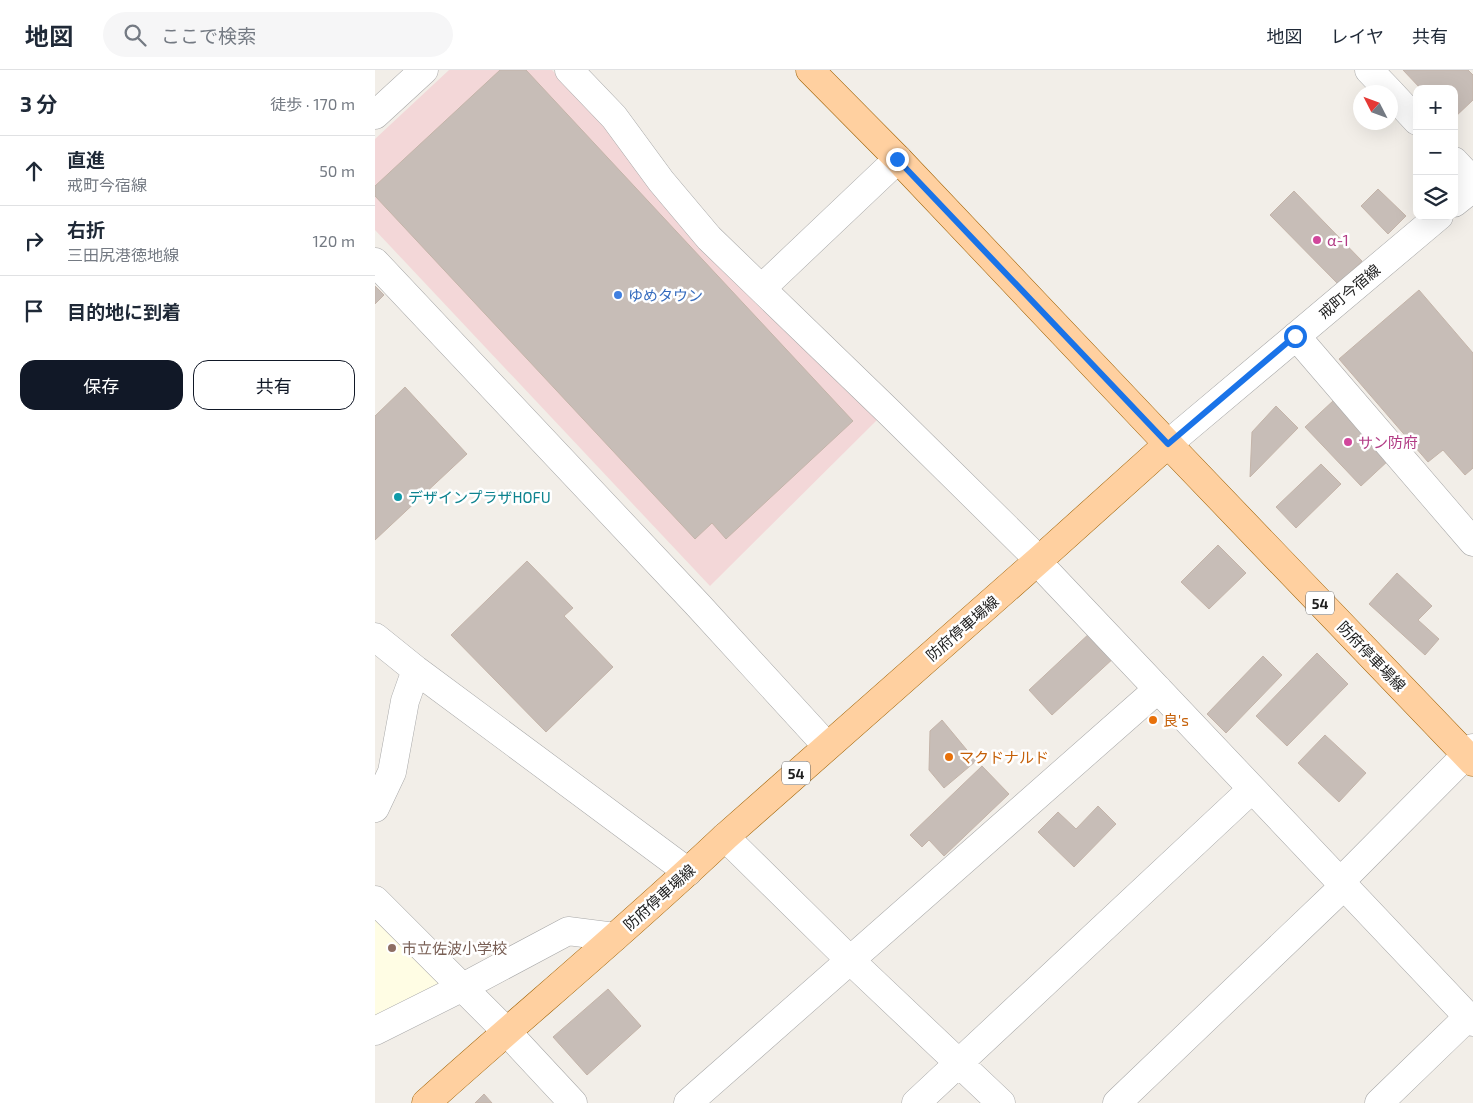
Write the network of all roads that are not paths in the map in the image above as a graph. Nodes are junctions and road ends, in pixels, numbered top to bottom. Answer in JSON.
{"nodes":[{"id":1,"x":424,"y":70,"type":"edge"},
{"id":2,"x":569,"y":70,"type":"edge"},
{"id":3,"x":810,"y":70,"type":"edge"},
{"id":4,"x":1369,"y":70,"type":"edge"},
{"id":5,"x":1383,"y":85,"type":"edge"},
{"id":6,"x":1398,"y":101,"type":"edge"},
{"id":7,"x":375,"y":115,"type":"edge"},
{"id":8,"x":1413,"y":117,"type":"edge"},
{"id":9,"x":897,"y":159,"type":"junction"},
{"id":10,"x":1458,"y":165,"type":"edge"},
{"id":11,"x":1473,"y":181,"type":"edge"},
{"id":12,"x":1473,"y":188,"type":"edge"},
{"id":13,"x":1458,"y":200,"type":"edge"},
{"id":14,"x":1434,"y":220,"type":"edge"},
{"id":15,"x":375,"y":262,"type":"edge"},
{"id":16,"x":762,"y":288,"type":"junction"},
{"id":17,"x":1295,"y":336,"type":"junction"},
{"id":18,"x":1168,"y":444,"type":"junction"},
{"id":19,"x":1473,"y":542,"type":"edge"},
{"id":20,"x":1043,"y":566,"type":"junction"},
{"id":21,"x":375,"y":637,"type":"edge"},
{"id":22,"x":416,"y":670,"type":"junction"},
{"id":23,"x":1157,"y":689,"type":"junction"},
{"id":24,"x":827,"y":746,"type":"junction"},
{"id":25,"x":1471,"y":755,"type":"edge"},
{"id":26,"x":1252,"y":789,"type":"junction"},
{"id":27,"x":375,"y":808,"type":"edge"},
{"id":28,"x":725,"y":837,"type":"junction"},
{"id":29,"x":688,"y":872,"type":"junction"},
{"id":30,"x":1342,"y":884,"type":"junction"},
{"id":31,"x":375,"y":900,"type":"edge"},
{"id":32,"x":615,"y":937,"type":"junction"},
{"id":33,"x":849,"y":960,"type":"junction"},
{"id":34,"x":463,"y":987,"type":"junction"},
{"id":35,"x":1471,"y":1020,"type":"edge"},
{"id":36,"x":375,"y":1031,"type":"edge"},
{"id":37,"x":506,"y":1031,"type":"junction"},
{"id":38,"x":959,"y":1063,"type":"junction"},
{"id":39,"x":426,"y":1103,"type":"edge"},
{"id":40,"x":573,"y":1103,"type":"edge"},
{"id":41,"x":688,"y":1103,"type":"edge"},
{"id":42,"x":917,"y":1103,"type":"edge"},
{"id":43,"x":1001,"y":1103,"type":"edge"},
{"id":44,"x":1117,"y":1103,"type":"edge"},
{"id":45,"x":1379,"y":1103,"type":"edge"}],
"edges":[{"from":1,"to":7,"type":"street"},
{"from":2,"to":16,"type":"street"},
{"from":3,"to":9,"type":"main road"},
{"from":4,"to":5,"type":"street"},
{"from":6,"to":8,"type":"street"},
{"from":9,"to":16,"type":"street"},
{"from":9,"to":18,"type":"main road"},
{"from":10,"to":11,"type":"street"},
{"from":12,"to":13,"type":"street"},
{"from":14,"to":17,"type":"street","name":"戒町今宿線"},
{"from":15,"to":24,"type":"street"},
{"from":16,"to":20,"type":"street"},
{"from":17,"to":18,"type":"street","name":"戒町今宿線"},
{"from":17,"to":19,"type":"street"},
{"from":18,"to":20,"type":"main road","name":"防府停車場線","number":"54"},
{"from":18,"to":25,"type":"main road","name":"防府停車場線","number":"54"},
{"from":20,"to":23,"type":"street"},
{"from":20,"to":24,"type":"main road","name":"防府停車場線","number":"54"},
{"from":21,"to":22,"type":"street"},
{"from":22,"to":27,"type":"street"},
{"from":22,"to":29,"type":"street"},
{"from":23,"to":26,"type":"street"},
{"from":23,"to":33,"type":"street"},
{"from":24,"to":28,"type":"main road","name":"防府停車場線","number":"54"},
{"from":25,"to":30,"type":"street"},
{"from":26,"to":30,"type":"street"},
{"from":26,"to":38,"type":"street"},
{"from":28,"to":29,"type":"main road","name":"防府停車場線","number":"54"},
{"from":28,"to":33,"type":"street"},
{"from":29,"to":32,"type":"main road","name":"防府停車場線","number":"54"},
{"from":30,"to":35,"type":"street"},
{"from":30,"to":44,"type":"street"},
{"from":31,"to":34,"type":"street"},
{"from":32,"to":34,"type":"street"},
{"from":32,"to":37,"type":"main road","name":"防府停車場線","number":"54"},
{"from":33,"to":38,"type":"street"},
{"from":33,"to":41,"type":"street"},
{"from":34,"to":36,"type":"street"},
{"from":34,"to":37,"type":"street"},
{"from":35,"to":45,"type":"street"},
{"from":37,"to":39,"type":"main road","name":"防府停車場線","number":"54"},
{"from":37,"to":40,"type":"street"},
{"from":38,"to":42,"type":"street"},
{"from":38,"to":43,"type":"street"}]}
